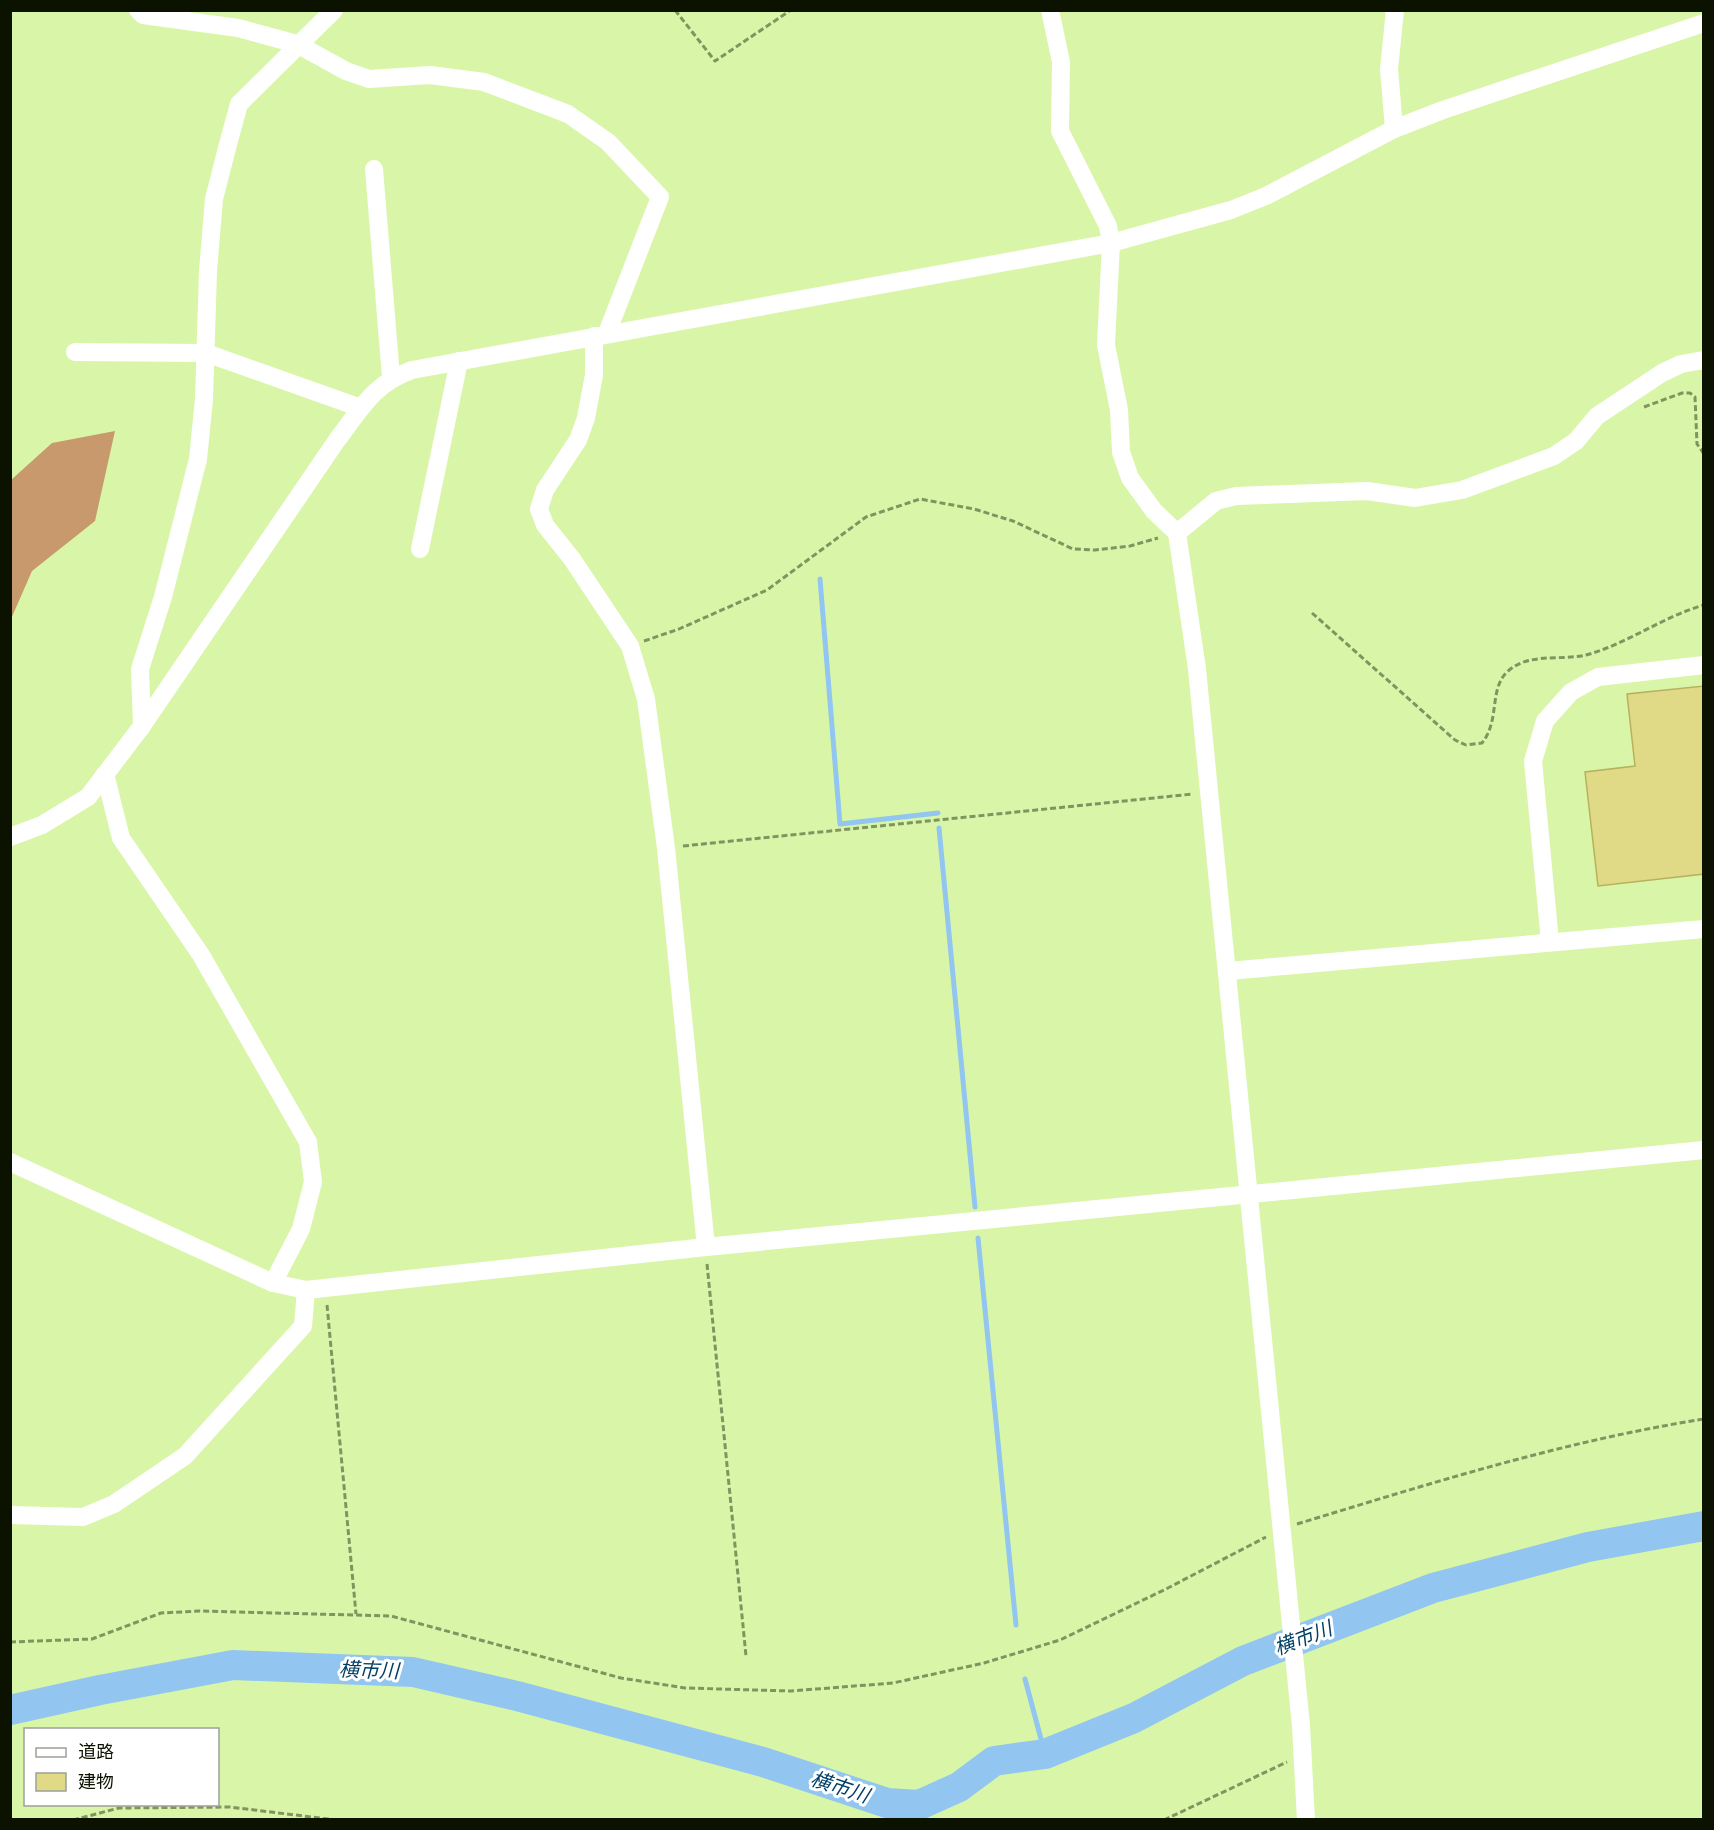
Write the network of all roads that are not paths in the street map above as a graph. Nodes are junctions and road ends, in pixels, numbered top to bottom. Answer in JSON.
{"nodes":[{"id":1,"x":138,"y":10,"type":"edge"},
{"id":2,"x":334,"y":10,"type":"edge"},
{"id":3,"x":1050,"y":10,"type":"edge"},
{"id":4,"x":1395,"y":10,"type":"edge"},
{"id":5,"x":1704,"y":22,"type":"edge"},
{"id":6,"x":297,"y":44,"type":"junction"},
{"id":7,"x":1394,"y":129,"type":"junction"},
{"id":8,"x":374,"y":169,"type":"dead end"},
{"id":9,"x":1111,"y":243,"type":"junction"},
{"id":10,"x":601,"y":335,"type":"junction"},
{"id":11,"x":75,"y":352,"type":"dead end"},
{"id":12,"x":206,"y":353,"type":"junction"},
{"id":13,"x":1704,"y":360,"type":"edge"},
{"id":14,"x":459,"y":361,"type":"junction"},
{"id":15,"x":391,"y":377,"type":"junction"},
{"id":16,"x":361,"y":408,"type":"junction"},
{"id":17,"x":1177,"y":533,"type":"junction"},
{"id":18,"x":420,"y":549,"type":"dead end"},
{"id":19,"x":1704,"y":665,"type":"edge"},
{"id":20,"x":142,"y":726,"type":"junction"},
{"id":21,"x":105,"y":774,"type":"junction"},
{"id":22,"x":10,"y":837,"type":"edge"},
{"id":23,"x":1704,"y":929,"type":"edge"},
{"id":24,"x":1550,"y":942,"type":"junction"},
{"id":25,"x":1228,"y":971,"type":"junction"},
{"id":26,"x":1704,"y":1150,"type":"edge"},
{"id":27,"x":10,"y":1162,"type":"edge"},
{"id":28,"x":1247,"y":1195,"type":"junction"},
{"id":29,"x":706,"y":1247,"type":"junction"},
{"id":30,"x":273,"y":1283,"type":"junction"},
{"id":31,"x":306,"y":1290,"type":"junction"},
{"id":32,"x":10,"y":1515,"type":"edge"},
{"id":33,"x":1306,"y":1820,"type":"edge"}],
"edges":[{"from":1,"to":6,"type":"street"},
{"from":2,"to":6,"type":"street"},
{"from":3,"to":9,"type":"street"},
{"from":4,"to":7,"type":"street"},
{"from":5,"to":7,"type":"street"},
{"from":6,"to":10,"type":"street"},
{"from":6,"to":12,"type":"street"},
{"from":7,"to":9,"type":"street"},
{"from":8,"to":15,"type":"street"},
{"from":9,"to":10,"type":"street"},
{"from":9,"to":17,"type":"street"},
{"from":10,"to":14,"type":"street"},
{"from":10,"to":29,"type":"street"},
{"from":11,"to":12,"type":"street"},
{"from":12,"to":16,"type":"street"},
{"from":12,"to":20,"type":"street"},
{"from":13,"to":17,"type":"street"},
{"from":14,"to":15,"type":"street"},
{"from":14,"to":18,"type":"street"},
{"from":15,"to":16,"type":"street"},
{"from":16,"to":20,"type":"street"},
{"from":17,"to":25,"type":"street"},
{"from":19,"to":24,"type":"street"},
{"from":20,"to":21,"type":"street"},
{"from":21,"to":22,"type":"street"},
{"from":21,"to":30,"type":"street"},
{"from":23,"to":24,"type":"street"},
{"from":24,"to":25,"type":"street"},
{"from":25,"to":28,"type":"street"},
{"from":26,"to":28,"type":"street"},
{"from":27,"to":30,"type":"street"},
{"from":28,"to":29,"type":"street"},
{"from":28,"to":33,"type":"street"},
{"from":29,"to":31,"type":"street"},
{"from":30,"to":31,"type":"street"},
{"from":31,"to":32,"type":"street"}]}
